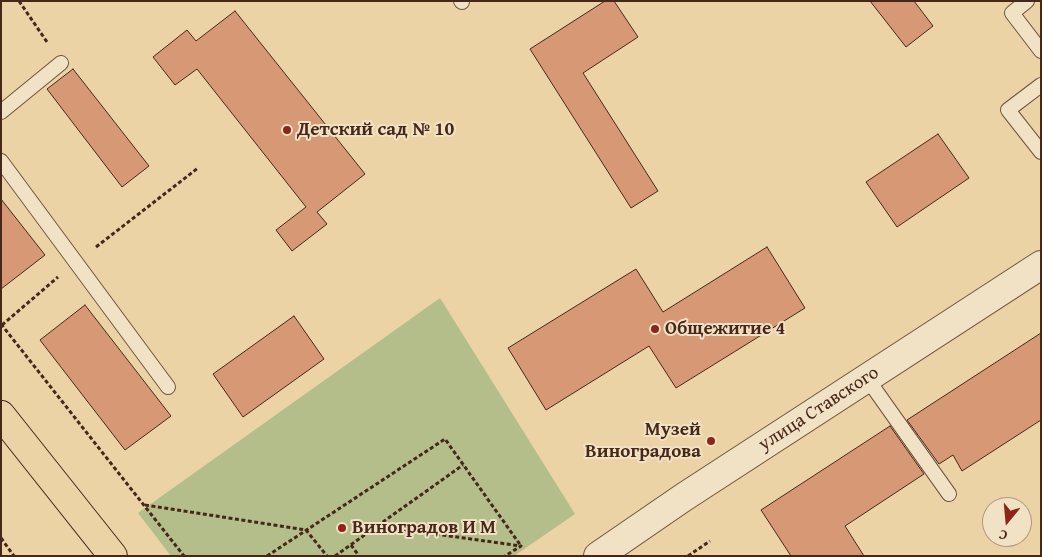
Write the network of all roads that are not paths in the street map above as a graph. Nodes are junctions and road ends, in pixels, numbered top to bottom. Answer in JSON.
{"nodes":[{"id":1,"x":1027,"y":1,"type":"edge"},
{"id":2,"x":1041,"y":51,"type":"edge"},
{"id":3,"x":61,"y":62,"type":"road end"},
{"id":4,"x":1041,"y":85,"type":"edge"},
{"id":5,"x":1,"y":112,"type":"edge"},
{"id":6,"x":1041,"y":152,"type":"edge"},
{"id":7,"x":1,"y":161,"type":"edge"},
{"id":8,"x":1041,"y":264,"type":"edge"},
{"id":9,"x":866,"y":377,"type":"junction"},
{"id":10,"x":168,"y":386,"type":"dead end"},
{"id":11,"x":1,"y":415,"type":"edge"},
{"id":12,"x":949,"y":494,"type":"dead end"},
{"id":13,"x":113,"y":556,"type":"edge"},
{"id":14,"x":598,"y":556,"type":"edge"}],
"edges":[{"from":1,"to":2,"type":"lane"},
{"from":3,"to":5,"type":"lane"},
{"from":4,"to":6,"type":"lane"},
{"from":7,"to":10,"type":"lane"},
{"from":8,"to":9,"type":"street","name":"улица Ставского"},
{"from":9,"to":12,"type":"lane"},
{"from":9,"to":14,"type":"street","name":"улица Ставского"},
{"from":11,"to":13,"type":"main road"}]}
